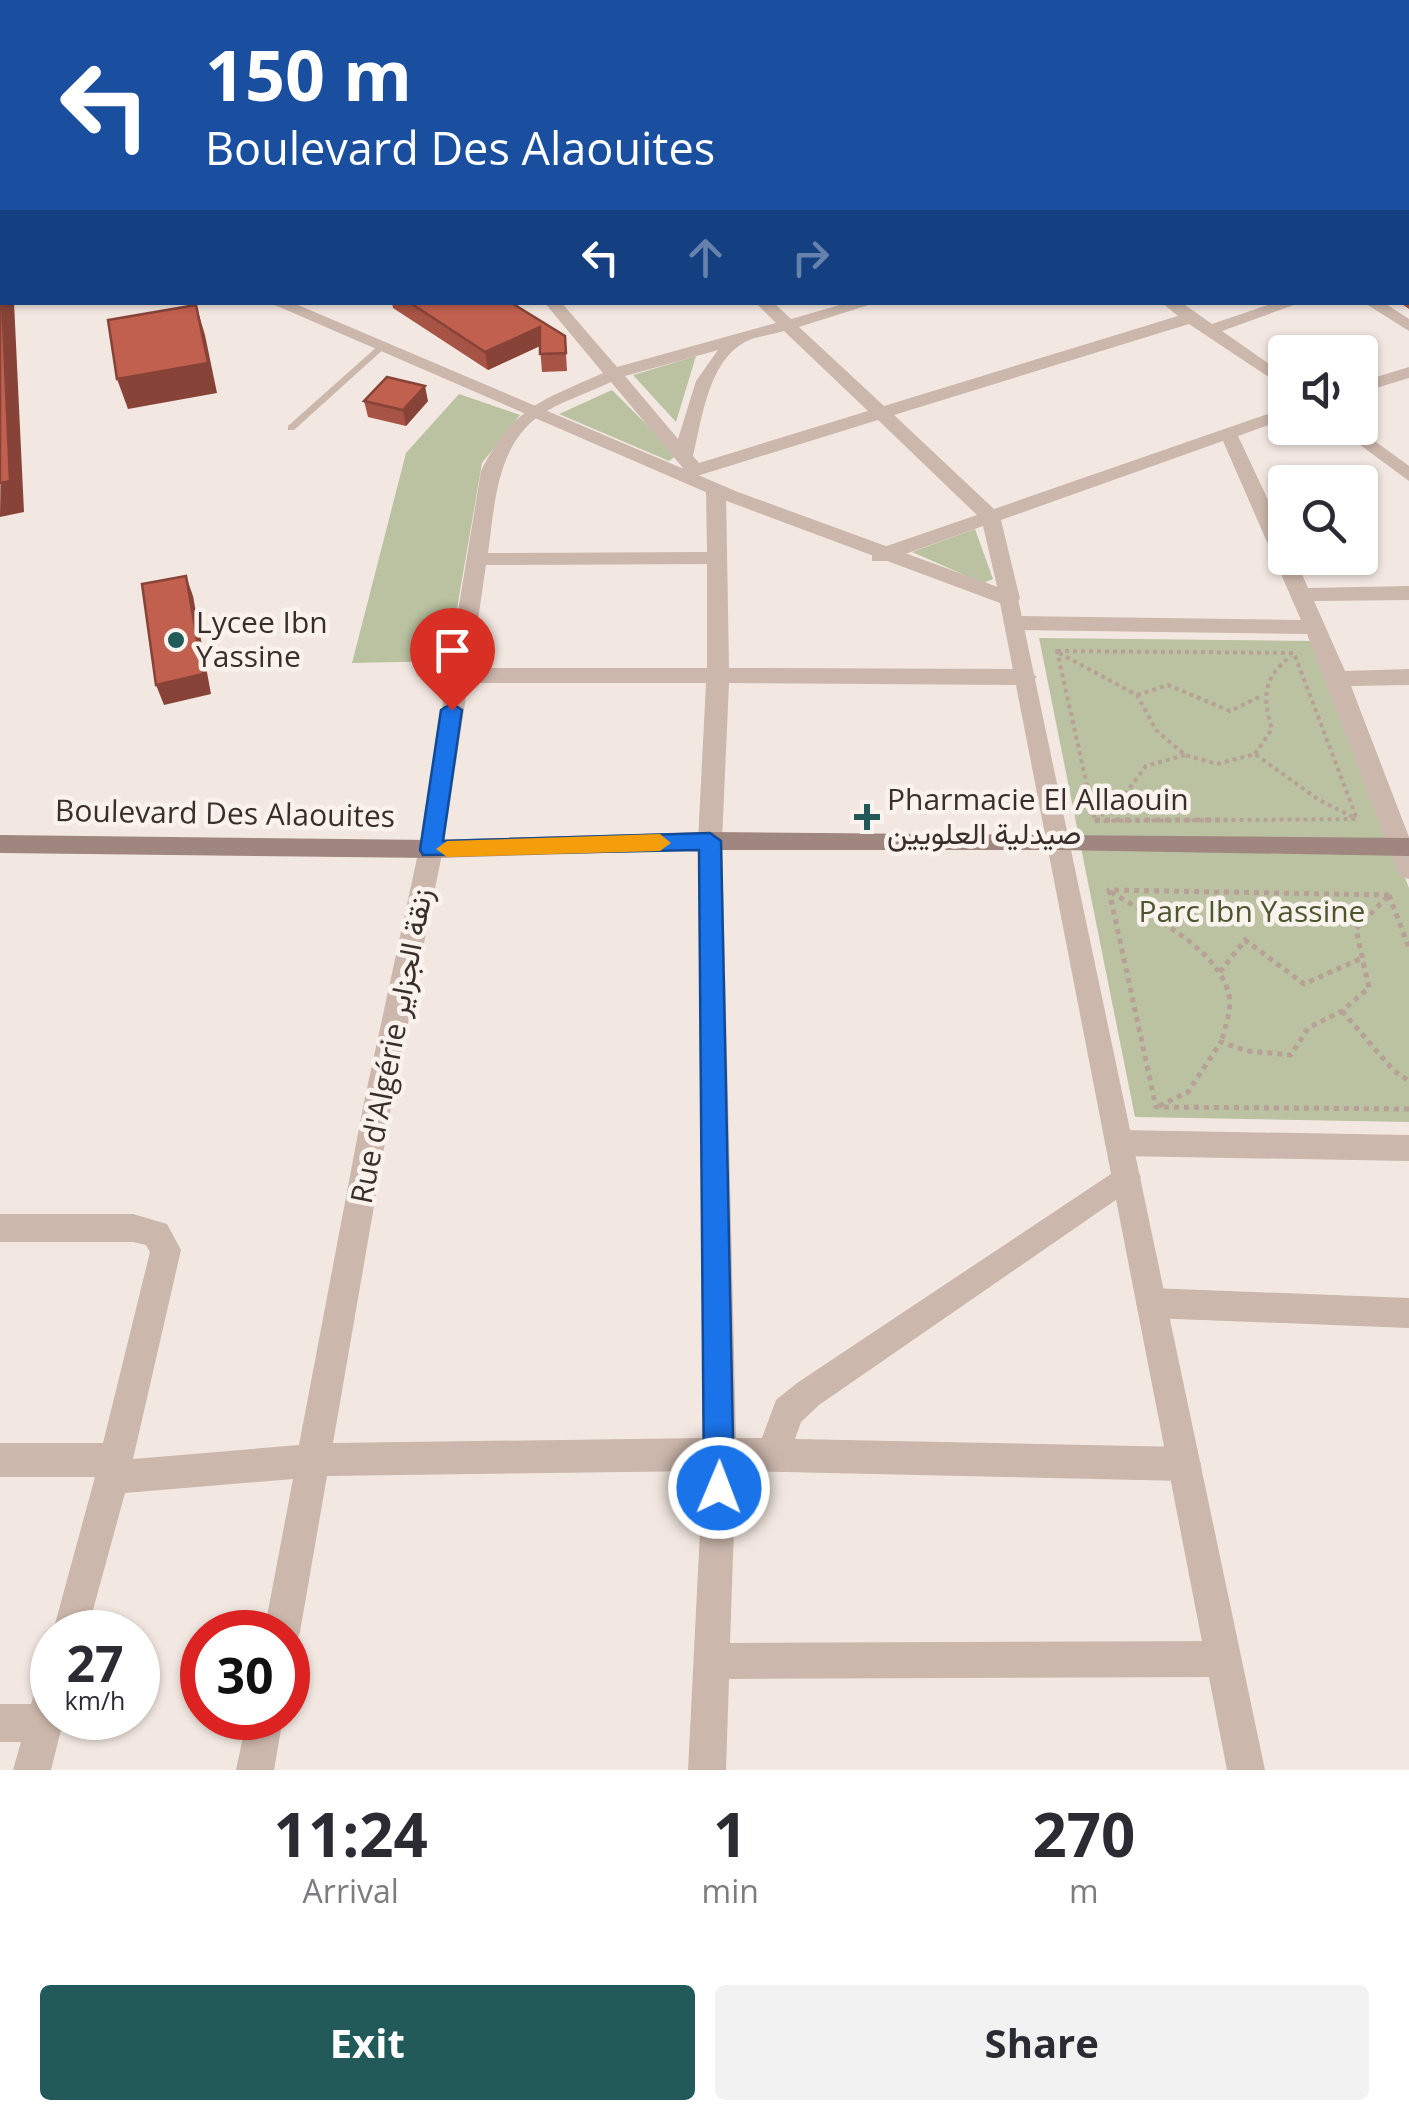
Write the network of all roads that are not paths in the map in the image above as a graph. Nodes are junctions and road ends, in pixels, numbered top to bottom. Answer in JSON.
{"nodes":[{"id":1,"x":283,"y":305,"type":"edge"},
{"id":2,"x":555,"y":305,"type":"edge"},
{"id":3,"x":767,"y":305,"type":"edge"},
{"id":4,"x":860,"y":305,"type":"edge"},
{"id":5,"x":1173,"y":305,"type":"edge"},
{"id":6,"x":1285,"y":305,"type":"edge"},
{"id":7,"x":1376,"y":305,"type":"edge"},
{"id":8,"x":1189,"y":318,"type":"junction"},
{"id":9,"x":789,"y":326,"type":"junction"},
{"id":10,"x":1409,"y":326,"type":"edge"},
{"id":11,"x":1207,"y":331,"type":"junction"},
{"id":12,"x":735,"y":343,"type":"junction"},
{"id":13,"x":382,"y":347,"type":"junction"},
{"id":14,"x":1268,"y":372,"type":"edge"},
{"id":15,"x":1409,"y":372,"type":"edge"},
{"id":16,"x":616,"y":373,"type":"junction"},
{"id":17,"x":1378,"y":382,"type":"edge"},
{"id":18,"x":533,"y":412,"type":"junction"},
{"id":19,"x":878,"y":413,"type":"junction"},
{"id":20,"x":1268,"y":419,"type":"edge"},
{"id":21,"x":292,"y":428,"type":"dead end"},
{"id":22,"x":1226,"y":433,"type":"junction"},
{"id":23,"x":1369,"y":445,"type":"edge"},
{"id":24,"x":687,"y":467,"type":"junction"},
{"id":25,"x":1409,"y":474,"type":"edge"},
{"id":26,"x":716,"y":492,"type":"junction"},
{"id":27,"x":990,"y":516,"type":"junction"},
{"id":28,"x":879,"y":556,"type":"junction"},
{"id":29,"x":716,"y":558,"type":"junction"},
{"id":30,"x":475,"y":559,"type":"junction"},
{"id":31,"x":1409,"y":593,"type":"edge"},
{"id":32,"x":1300,"y":594,"type":"junction"},
{"id":33,"x":1012,"y":611,"type":"junction"},
{"id":34,"x":1312,"y":627,"type":"junction"},
{"id":35,"x":718,"y":673,"type":"junction"},
{"id":36,"x":457,"y":675,"type":"junction"},
{"id":37,"x":1026,"y":677,"type":"junction"},
{"id":38,"x":1409,"y":677,"type":"edge"},
{"id":39,"x":1337,"y":679,"type":"junction"},
{"id":40,"x":1058,"y":840,"type":"junction"},
{"id":41,"x":710,"y":841,"type":"junction"},
{"id":42,"x":0,"y":844,"type":"edge"},
{"id":43,"x":431,"y":850,"type":"junction"},
{"id":44,"x":1406,"y":854,"type":"edge"},
{"id":45,"x":1119,"y":1143,"type":"junction"},
{"id":46,"x":1409,"y":1148,"type":"edge"},
{"id":47,"x":1126,"y":1177,"type":"junction"},
{"id":48,"x":0,"y":1228,"type":"edge"},
{"id":49,"x":1151,"y":1303,"type":"junction"},
{"id":50,"x":1409,"y":1313,"type":"edge"},
{"id":51,"x":720,"y":1454,"type":"junction"},
{"id":52,"x":773,"y":1455,"type":"junction"},
{"id":53,"x":0,"y":1460,"type":"edge"},
{"id":54,"x":316,"y":1460,"type":"junction"},
{"id":55,"x":1184,"y":1464,"type":"junction"},
{"id":56,"x":114,"y":1469,"type":"junction"},
{"id":57,"x":75,"y":1610,"type":"edge"},
{"id":58,"x":286,"y":1610,"type":"edge"},
{"id":59,"x":1223,"y":1660,"type":"junction"},
{"id":60,"x":712,"y":1661,"type":"junction"},
{"id":61,"x":30,"y":1714,"type":"edge"},
{"id":62,"x":0,"y":1723,"type":"edge"},
{"id":63,"x":40,"y":1740,"type":"edge"},
{"id":64,"x":261,"y":1740,"type":"edge"},
{"id":65,"x":32,"y":1770,"type":"edge"},
{"id":66,"x":255,"y":1770,"type":"edge"},
{"id":67,"x":707,"y":1770,"type":"edge"},
{"id":68,"x":1246,"y":1770,"type":"edge"}],
"edges":[{"from":1,"to":13,"type":"street"},
{"from":2,"to":16,"type":"street"},
{"from":3,"to":9,"type":"street"},
{"from":4,"to":9,"type":"street"},
{"from":5,"to":8,"type":"street"},
{"from":6,"to":11,"type":"street"},
{"from":7,"to":10,"type":"street"},
{"from":8,"to":11,"type":"street"},
{"from":8,"to":19,"type":"street"},
{"from":9,"to":12,"type":"street"},
{"from":9,"to":19,"type":"street"},
{"from":11,"to":14,"type":"street"},
{"from":12,"to":16,"type":"street"},
{"from":12,"to":24,"type":"street"},
{"from":13,"to":18,"type":"street"},
{"from":13,"to":21,"type":"lane"},
{"from":15,"to":17,"type":"street"},
{"from":16,"to":18,"type":"street"},
{"from":16,"to":24,"type":"street"},
{"from":18,"to":24,"type":"street"},
{"from":18,"to":30,"type":"street","name":"Rue d'Algérie زنقة الجزاير"},
{"from":19,"to":24,"type":"street"},
{"from":19,"to":27,"type":"street"},
{"from":20,"to":22,"type":"street"},
{"from":22,"to":27,"type":"street"},
{"from":22,"to":32,"type":"street"},
{"from":23,"to":25,"type":"street"},
{"from":24,"to":26,"type":"street"},
{"from":26,"to":28,"type":"street"},
{"from":26,"to":29,"type":"street"},
{"from":27,"to":28,"type":"street"},
{"from":27,"to":33,"type":"street"},
{"from":28,"to":33,"type":"street"},
{"from":29,"to":30,"type":"street"},
{"from":29,"to":35,"type":"street"},
{"from":30,"to":36,"type":"street","name":"Rue d'Algérie زنقة الجزاير"},
{"from":31,"to":32,"type":"street"},
{"from":32,"to":34,"type":"street"},
{"from":33,"to":34,"type":"street"},
{"from":33,"to":37,"type":"street"},
{"from":34,"to":39,"type":"street"},
{"from":35,"to":36,"type":"street"},
{"from":35,"to":37,"type":"street"},
{"from":35,"to":41,"type":"street"},
{"from":36,"to":43,"type":"street","name":"Rue d'Algérie زنقة الجزاير"},
{"from":37,"to":40,"type":"street"},
{"from":38,"to":39,"type":"street"},
{"from":39,"to":44,"type":"street"},
{"from":40,"to":41,"type":"main road","name":"Boulevard Des Alaouites"},
{"from":40,"to":44,"type":"main road","name":"Boulevard Des Alaouites"},
{"from":40,"to":45,"type":"street"},
{"from":41,"to":43,"type":"main road","name":"Boulevard Des Alaouites"},
{"from":41,"to":51,"type":"street"},
{"from":42,"to":43,"type":"main road","name":"Boulevard Des Alaouites"},
{"from":43,"to":54,"type":"street","name":"Rue d'Algérie زنقة الجزاير"},
{"from":45,"to":46,"type":"street"},
{"from":45,"to":47,"type":"street"},
{"from":47,"to":49,"type":"street"},
{"from":47,"to":52,"type":"street"},
{"from":48,"to":56,"type":"street"},
{"from":49,"to":50,"type":"street"},
{"from":49,"to":55,"type":"street"},
{"from":51,"to":52,"type":"street"},
{"from":51,"to":54,"type":"street"},
{"from":51,"to":60,"type":"street"},
{"from":52,"to":55,"type":"street"},
{"from":53,"to":56,"type":"street"},
{"from":54,"to":56,"type":"street"},
{"from":54,"to":58,"type":"street","name":"Rue d'Algérie زنقة الجزاير"},
{"from":55,"to":59,"type":"street"},
{"from":56,"to":57,"type":"street"},
{"from":59,"to":60,"type":"street"},
{"from":59,"to":68,"type":"street"},
{"from":60,"to":67,"type":"street"},
{"from":61,"to":62,"type":"street"},
{"from":63,"to":65,"type":"street"},
{"from":64,"to":66,"type":"street"}]}
